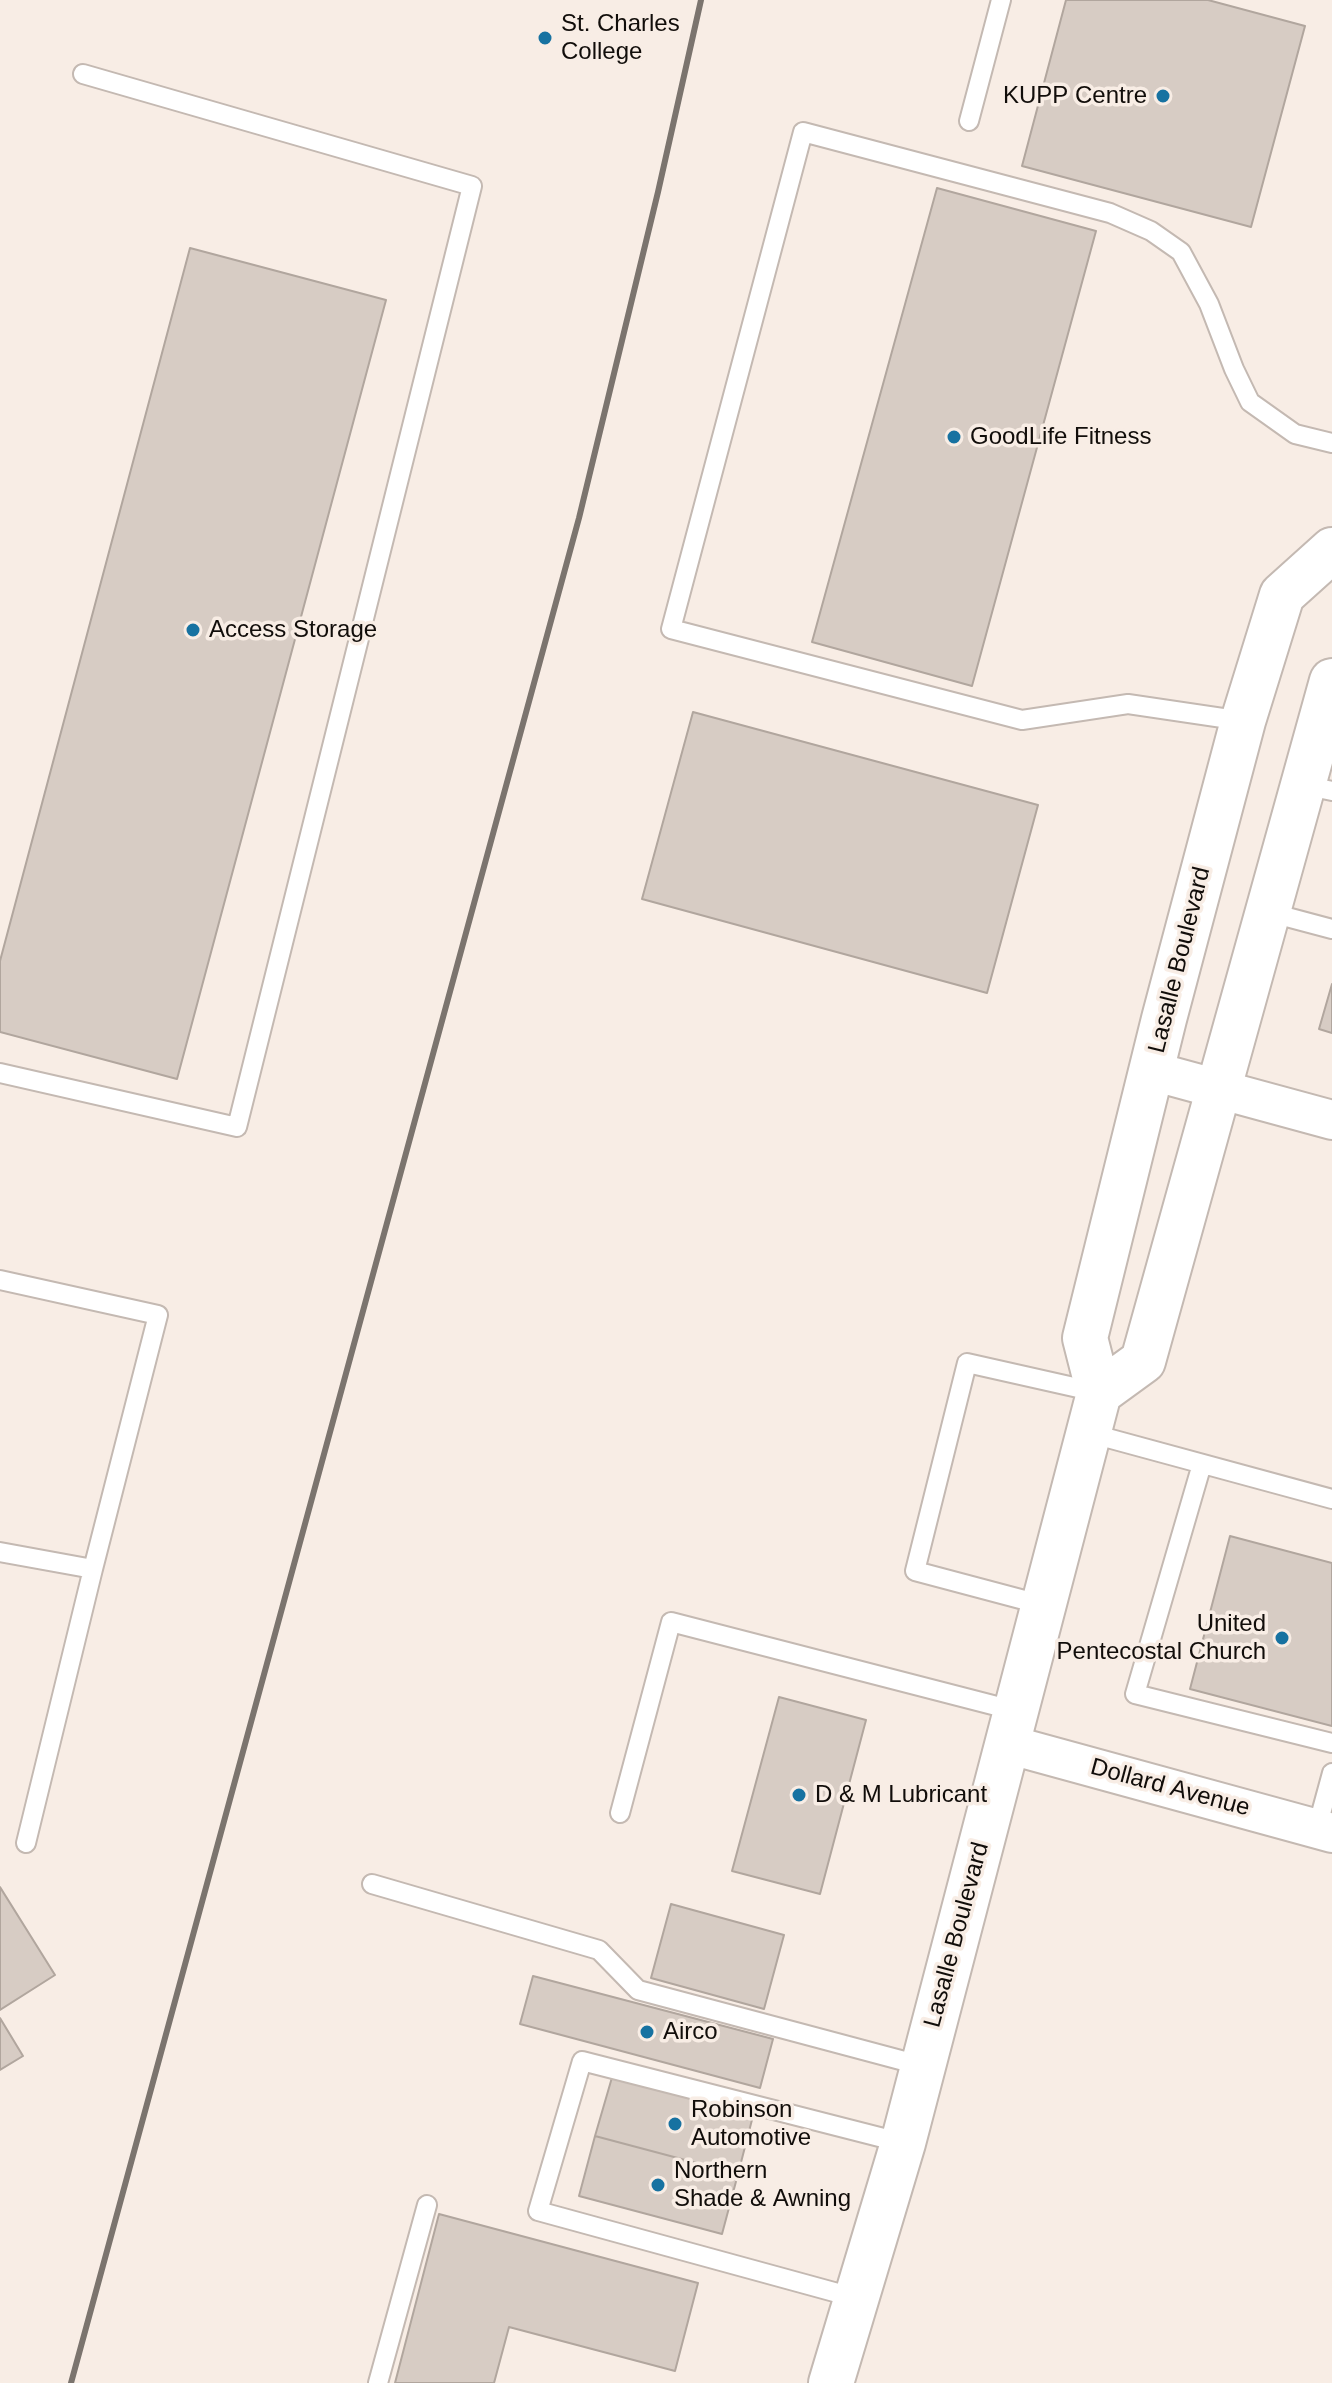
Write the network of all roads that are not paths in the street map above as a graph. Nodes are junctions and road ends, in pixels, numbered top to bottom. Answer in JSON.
{"nodes":[{"id":1,"x":1001,"y":0,"type":"edge"},
{"id":2,"x":83,"y":74,"type":"dead end"},
{"id":3,"x":969,"y":121,"type":"dead end"},
{"id":4,"x":1332,"y":443,"type":"edge"},
{"id":5,"x":1332,"y":550,"type":"edge"},
{"id":6,"x":1332,"y":681,"type":"edge"},
{"id":7,"x":1243,"y":721,"type":"junction"},
{"id":8,"x":1317,"y":788,"type":"edge"},
{"id":9,"x":1268,"y":912,"type":"junction"},
{"id":10,"x":1332,"y":929,"type":"edge"},
{"id":11,"x":1152,"y":1071,"type":"junction"},
{"id":12,"x":0,"y":1073,"type":"edge"},
{"id":13,"x":1219,"y":1090,"type":"junction"},
{"id":14,"x":1332,"y":1120,"type":"edge"},
{"id":15,"x":0,"y":1280,"type":"edge"},
{"id":16,"x":1094,"y":1413,"type":"junction"},
{"id":17,"x":1202,"y":1464,"type":"junction"},
{"id":18,"x":1332,"y":1499,"type":"edge"},
{"id":19,"x":0,"y":1552,"type":"edge"},
{"id":20,"x":93,"y":1569,"type":"junction"},
{"id":21,"x":1043,"y":1605,"type":"junction"},
{"id":22,"x":1012,"y":1728,"type":"junction"},
{"id":23,"x":1332,"y":1743,"type":"edge"},
{"id":24,"x":1332,"y":1773,"type":"edge"},
{"id":25,"x":620,"y":1813,"type":"dead end"},
{"id":26,"x":1324,"y":1830,"type":"edge"},
{"id":27,"x":26,"y":1843,"type":"dead end"},
{"id":28,"x":372,"y":1884,"type":"dead end"},
{"id":29,"x":923,"y":2066,"type":"junction"},
{"id":30,"x":903,"y":2143,"type":"junction"},
{"id":31,"x":427,"y":2205,"type":"dead end"},
{"id":32,"x":856,"y":2298,"type":"junction"},
{"id":33,"x":378,"y":2383,"type":"edge"},
{"id":34,"x":831,"y":2383,"type":"edge"}],
"edges":[{"from":1,"to":3,"type":"lane"},
{"from":2,"to":12,"type":"lane"},
{"from":4,"to":7,"type":"lane"},
{"from":5,"to":7,"type":"main road","name":"Lasalle Boulevard"},
{"from":6,"to":8,"type":"main road"},
{"from":7,"to":11,"type":"main road","name":"Lasalle Boulevard"},
{"from":8,"to":9,"type":"main road"},
{"from":9,"to":10,"type":"lane"},
{"from":9,"to":13,"type":"main road"},
{"from":11,"to":13,"type":"street"},
{"from":11,"to":16,"type":"main road","name":"Lasalle Boulevard"},
{"from":13,"to":14,"type":"street"},
{"from":13,"to":16,"type":"main road"},
{"from":15,"to":20,"type":"lane"},
{"from":16,"to":17,"type":"lane"},
{"from":16,"to":21,"type":"main road","name":"Lasalle Boulevard"},
{"from":16,"to":21,"type":"lane"},
{"from":17,"to":18,"type":"lane"},
{"from":17,"to":23,"type":"lane"},
{"from":19,"to":20,"type":"lane"},
{"from":20,"to":27,"type":"lane"},
{"from":21,"to":22,"type":"main road","name":"Lasalle Boulevard"},
{"from":22,"to":25,"type":"lane"},
{"from":22,"to":26,"type":"street","name":"Dollard Avenue"},
{"from":22,"to":29,"type":"main road","name":"Lasalle Boulevard"},
{"from":24,"to":26,"type":"lane"},
{"from":28,"to":29,"type":"lane"},
{"from":29,"to":30,"type":"main road","name":"Lasalle Boulevard"},
{"from":30,"to":32,"type":"main road","name":"Lasalle Boulevard"},
{"from":30,"to":32,"type":"lane"},
{"from":31,"to":33,"type":"lane"},
{"from":32,"to":34,"type":"main road","name":"Lasalle Boulevard"}]}
